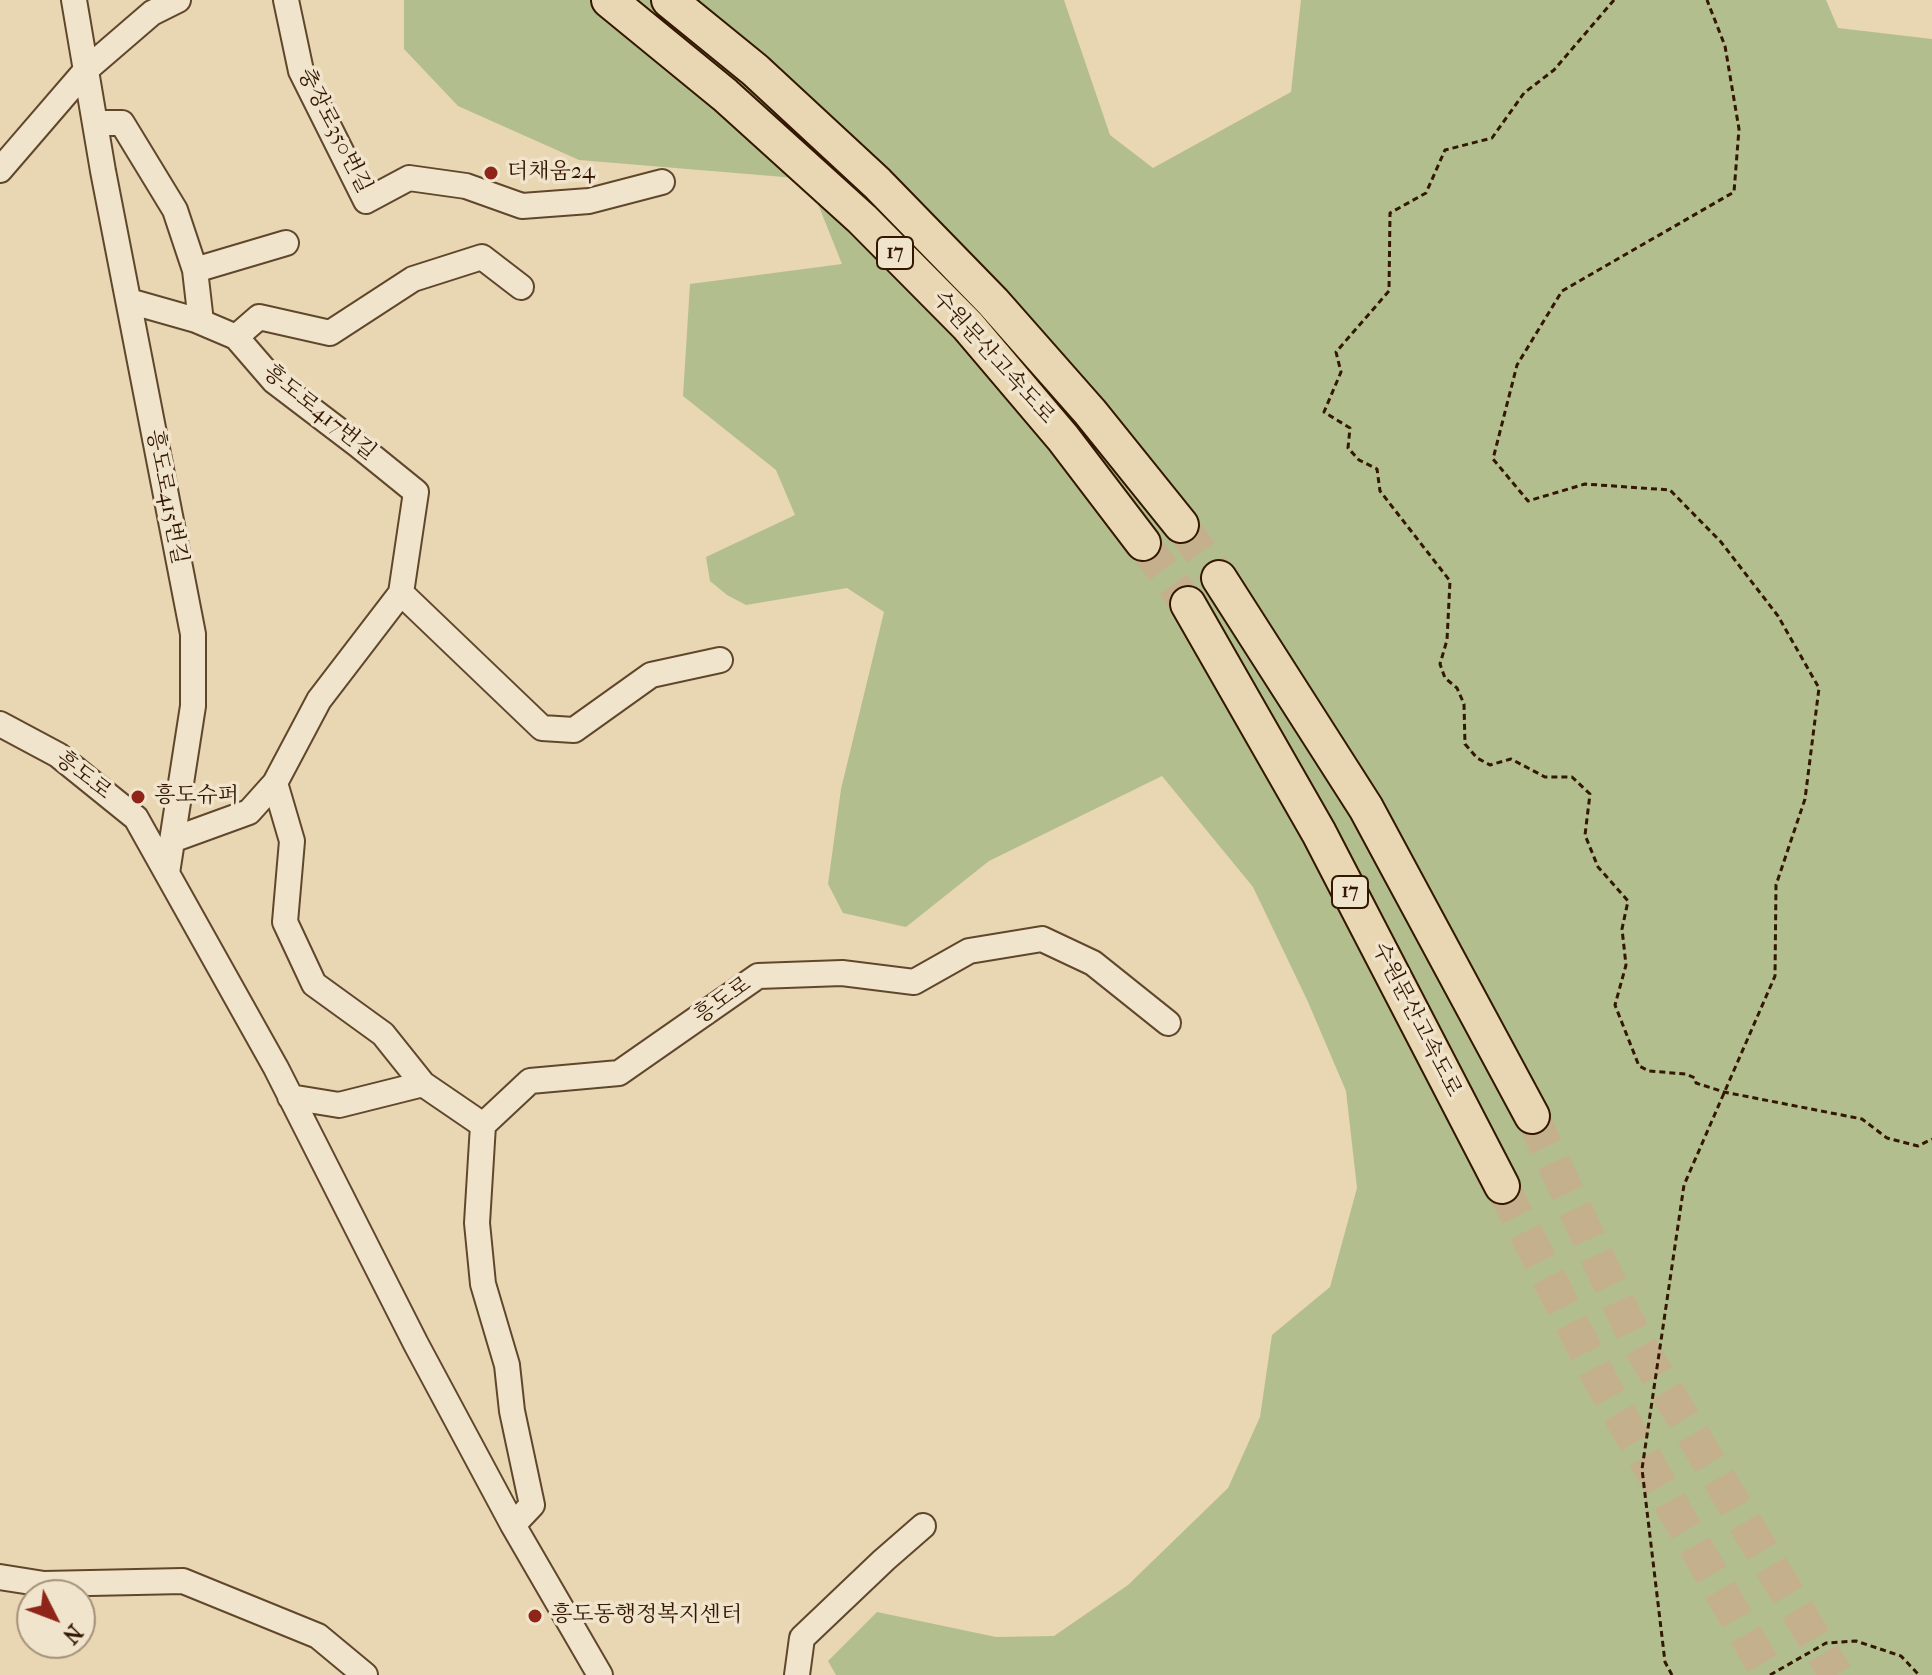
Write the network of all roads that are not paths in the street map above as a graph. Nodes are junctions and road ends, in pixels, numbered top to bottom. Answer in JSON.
{"nodes":[{"id":1,"x":74,"y":0,"type":"edge"},
{"id":2,"x":178,"y":0,"type":"edge"},
{"id":3,"x":286,"y":0,"type":"edge"},
{"id":4,"x":609,"y":0,"type":"edge"},
{"id":5,"x":669,"y":0,"type":"edge"},
{"id":6,"x":87,"y":69,"type":"junction"},
{"id":7,"x":95,"y":123,"type":"junction"},
{"id":8,"x":0,"y":170,"type":"edge"},
{"id":9,"x":662,"y":182,"type":"dead end"},
{"id":10,"x":286,"y":243,"type":"dead end"},
{"id":11,"x":195,"y":270,"type":"junction"},
{"id":12,"x":521,"y":287,"type":"dead end"},
{"id":13,"x":129,"y":301,"type":"junction"},
{"id":14,"x":201,"y":322,"type":"junction"},
{"id":15,"x":236,"y":337,"type":"junction"},
{"id":16,"x":1181,"y":525,"type":"tunnel mouth"},
{"id":17,"x":1143,"y":543,"type":"tunnel mouth"},
{"id":18,"x":1219,"y":578,"type":"tunnel mouth"},
{"id":19,"x":401,"y":593,"type":"junction"},
{"id":20,"x":1188,"y":604,"type":"tunnel mouth"},
{"id":21,"x":720,"y":660,"type":"dead end"},
{"id":22,"x":0,"y":724,"type":"edge"},
{"id":23,"x":275,"y":783,"type":"junction"},
{"id":24,"x":172,"y":840,"type":"junction"},
{"id":25,"x":167,"y":873,"type":"junction"},
{"id":26,"x":1168,"y":1023,"type":"dead end"},
{"id":27,"x":423,"y":1084,"type":"junction"},
{"id":28,"x":290,"y":1097,"type":"junction"},
{"id":29,"x":1532,"y":1116,"type":"tunnel mouth"},
{"id":30,"x":483,"y":1125,"type":"junction"},
{"id":31,"x":1502,"y":1186,"type":"tunnel mouth"},
{"id":32,"x":513,"y":1525,"type":"junction"},
{"id":33,"x":923,"y":1526,"type":"dead end"},
{"id":34,"x":0,"y":1577,"type":"edge"},
{"id":35,"x":365,"y":1675,"type":"edge"},
{"id":36,"x":600,"y":1675,"type":"edge"},
{"id":37,"x":797,"y":1675,"type":"edge"}],
"edges":[{"from":1,"to":6,"type":"street","name":"흥도로415번길"},
{"from":2,"to":6,"type":"street"},
{"from":3,"to":9,"type":"street","name":"충장로350번길"},
{"from":4,"to":17,"type":"highway","name":"수원문산고속도로","number":"17"},
{"from":5,"to":16,"type":"highway","name":"수원문산고속도로","number":"17"},
{"from":6,"to":7,"type":"street","name":"흥도로415번길"},
{"from":6,"to":8,"type":"street"},
{"from":7,"to":11,"type":"street"},
{"from":7,"to":13,"type":"street","name":"흥도로415번길"},
{"from":10,"to":11,"type":"street"},
{"from":11,"to":14,"type":"street"},
{"from":12,"to":15,"type":"street"},
{"from":13,"to":14,"type":"street","name":"흥도로417번길"},
{"from":13,"to":24,"type":"street","name":"흥도로415번길"},
{"from":14,"to":15,"type":"street","name":"흥도로417번길"},
{"from":15,"to":19,"type":"street","name":"흥도로417번길"},
{"from":18,"to":29,"type":"highway","number":"17"},
{"from":19,"to":21,"type":"street"},
{"from":19,"to":23,"type":"street","name":"흥도로417번길"},
{"from":20,"to":31,"type":"highway","name":"수원문산고속도로","number":"17"},
{"from":22,"to":25,"type":"street","name":"흥도로"},
{"from":23,"to":24,"type":"street","name":"흥도로417번길"},
{"from":23,"to":27,"type":"street"},
{"from":24,"to":25,"type":"street","name":"흥도로415번길"},
{"from":25,"to":28,"type":"street","name":"흥도로"},
{"from":26,"to":30,"type":"street","name":"흥도로"},
{"from":27,"to":28,"type":"street"},
{"from":27,"to":30,"type":"street"},
{"from":28,"to":32,"type":"street","name":"흥도로"},
{"from":30,"to":32,"type":"street"},
{"from":32,"to":36,"type":"street","name":"흥도로"},
{"from":33,"to":37,"type":"street"},
{"from":34,"to":35,"type":"street"}]}
